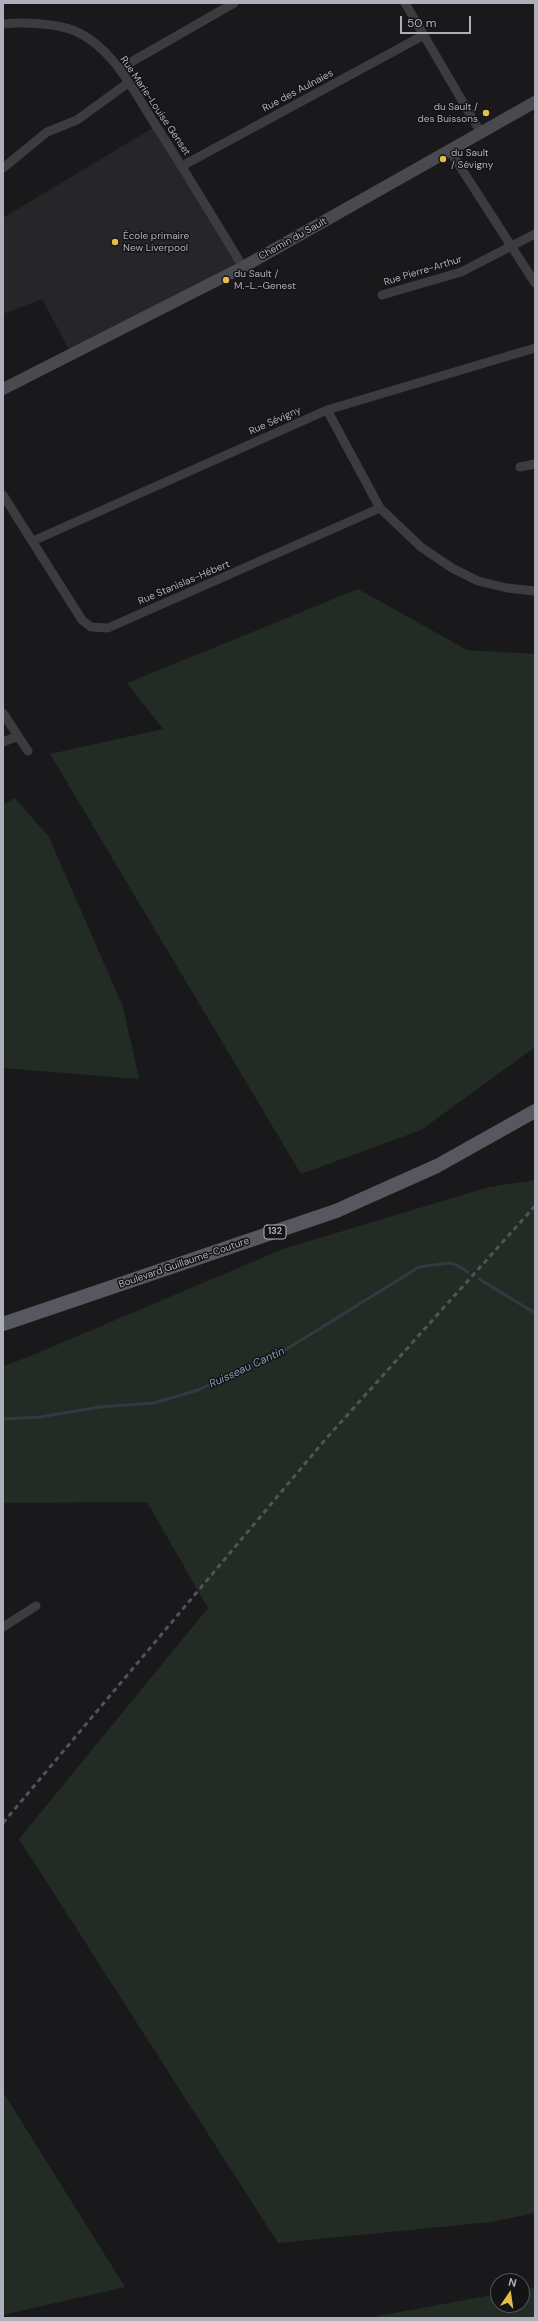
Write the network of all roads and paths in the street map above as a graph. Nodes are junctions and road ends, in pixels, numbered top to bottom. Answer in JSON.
{"nodes":[{"id":1,"x":234,"y":3,"type":"edge"},
{"id":2,"x":405,"y":3,"type":"edge"},
{"id":3,"x":3,"y":24,"type":"edge"},
{"id":4,"x":424,"y":35,"type":"junction"},
{"id":5,"x":119,"y":69,"type":"junction"},
{"id":6,"x":128,"y":83,"type":"junction"},
{"id":7,"x":535,"y":102,"type":"edge"},
{"id":8,"x":481,"y":133,"type":"junction"},
{"id":9,"x":450,"y":151,"type":"junction"},
{"id":10,"x":182,"y":166,"type":"junction"},
{"id":11,"x":3,"y":168,"type":"edge"},
{"id":12,"x":535,"y":234,"type":"edge"},
{"id":13,"x":510,"y":246,"type":"junction"},
{"id":14,"x":242,"y":267,"type":"junction"},
{"id":15,"x":535,"y":283,"type":"edge"},
{"id":16,"x":382,"y":295,"type":"dead end"},
{"id":17,"x":535,"y":348,"type":"edge"},
{"id":18,"x":3,"y":389,"type":"edge"},
{"id":19,"x":327,"y":410,"type":"junction"},
{"id":20,"x":535,"y":464,"type":"edge"},
{"id":21,"x":520,"y":467,"type":"dead end"},
{"id":22,"x":3,"y":495,"type":"edge"},
{"id":23,"x":380,"y":508,"type":"junction"},
{"id":24,"x":33,"y":541,"type":"junction"},
{"id":25,"x":535,"y":591,"type":"edge"},
{"id":26,"x":3,"y":713,"type":"edge"},
{"id":27,"x":18,"y":736,"type":"junction"},
{"id":28,"x":3,"y":742,"type":"edge"},
{"id":29,"x":28,"y":751,"type":"dead end"},
{"id":30,"x":535,"y":1111,"type":"edge"},
{"id":31,"x":3,"y":1324,"type":"edge"},
{"id":32,"x":36,"y":1606,"type":"dead end"},
{"id":33,"x":3,"y":1627,"type":"edge"}],
"edges":[{"from":1,"to":5,"type":"street"},
{"from":2,"to":4,"type":"street"},
{"from":3,"to":5,"type":"street","name":"Rue Marie-Louise Genset"},
{"from":4,"to":8,"type":"street"},
{"from":4,"to":10,"type":"street","name":"Rue des Aulnaies"},
{"from":5,"to":6,"type":"street","name":"Rue Marie-Louise Genset"},
{"from":6,"to":10,"type":"street","name":"Rue Marie-Louise Genset"},
{"from":6,"to":11,"type":"street"},
{"from":7,"to":8,"type":"street","name":"Chemin du Sault"},
{"from":8,"to":9,"type":"street","name":"Chemin du Sault"},
{"from":9,"to":13,"type":"street"},
{"from":9,"to":14,"type":"street","name":"Chemin du Sault"},
{"from":10,"to":14,"type":"street","name":"Rue Marie-Louise Genset"},
{"from":12,"to":13,"type":"street","name":"Rue Pierre-Arthur"},
{"from":13,"to":15,"type":"street"},
{"from":13,"to":16,"type":"street","name":"Rue Pierre-Arthur"},
{"from":14,"to":18,"type":"street","name":"Chemin du Sault"},
{"from":17,"to":19,"type":"street","name":"Rue Sévigny"},
{"from":19,"to":23,"type":"street"},
{"from":19,"to":24,"type":"street","name":"Rue Sévigny"},
{"from":20,"to":21,"type":"street"},
{"from":22,"to":24,"type":"street","name":"Rue Stanislas-Hébert"},
{"from":23,"to":24,"type":"street","name":"Rue Stanislas-Hébert"},
{"from":23,"to":25,"type":"street"},
{"from":26,"to":27,"type":"street"},
{"from":27,"to":28,"type":"street"},
{"from":27,"to":29,"type":"street"},
{"from":30,"to":31,"type":"main road","name":"Boulevard Guillaume-Couture","number":"132"},
{"from":32,"to":33,"type":"street"}]}
